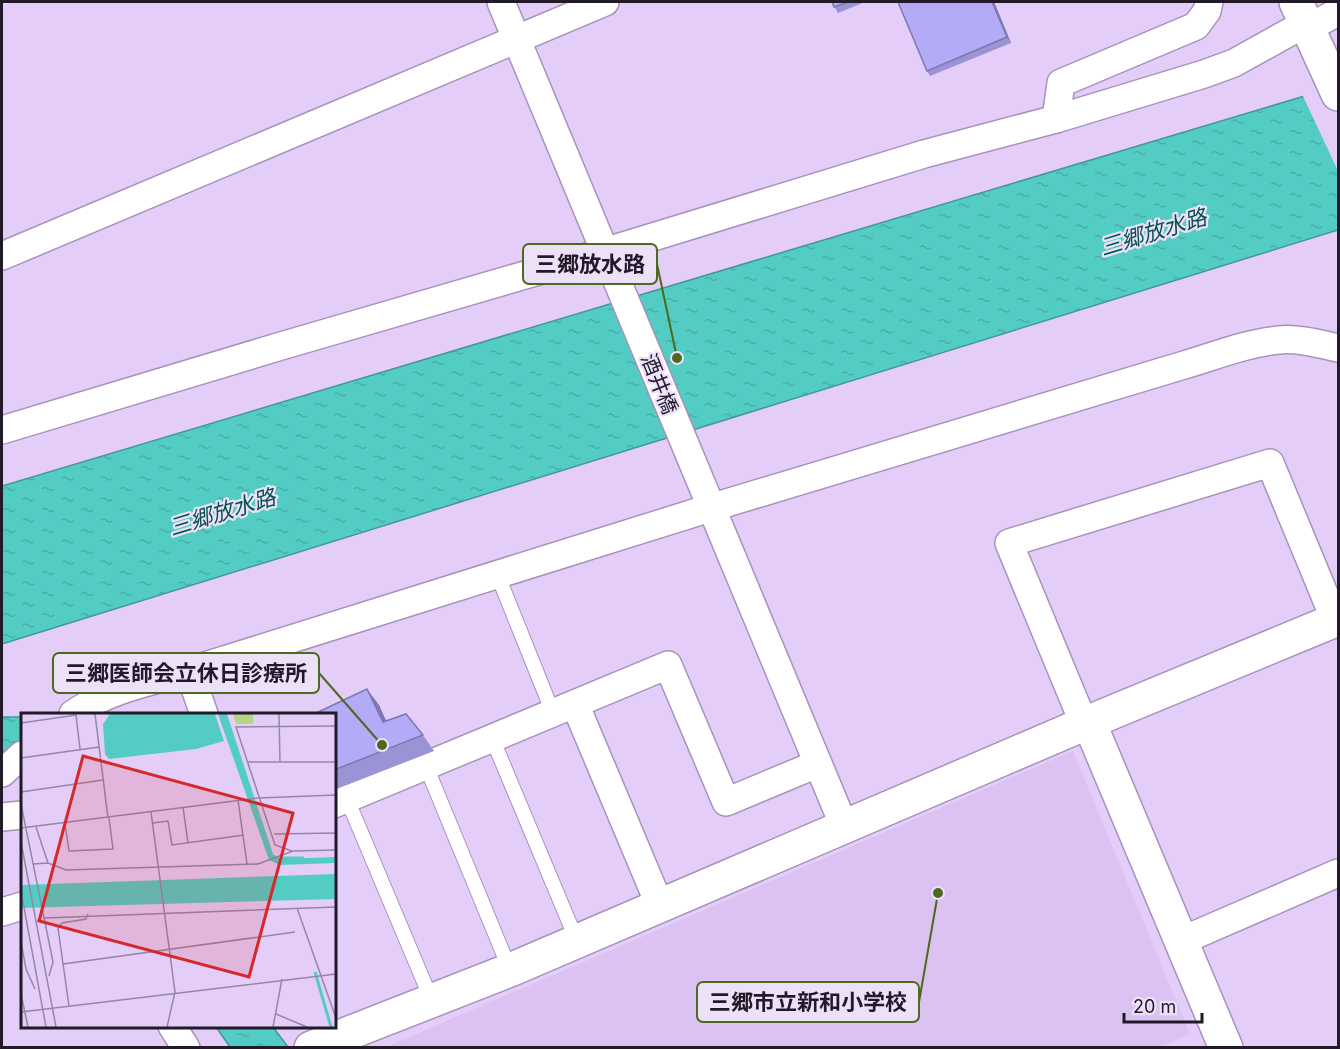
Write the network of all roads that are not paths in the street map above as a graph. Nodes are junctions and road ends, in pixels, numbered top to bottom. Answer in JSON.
{"nodes":[{"id":1,"x":501,"y":2,"type":"edge"},
{"id":2,"x":605,"y":2,"type":"edge"},
{"id":3,"x":1209,"y":2,"type":"edge"},
{"id":4,"x":1338,"y":12,"type":"edge"},
{"id":5,"x":1303,"y":18,"type":"edge"},
{"id":6,"x":517,"y":39,"type":"junction"},
{"id":7,"x":1333,"y":82,"type":"edge"},
{"id":8,"x":1056,"y":119,"type":"junction"},
{"id":9,"x":604,"y":252,"type":"junction"},
{"id":10,"x":2,"y":256,"type":"edge"},
{"id":11,"x":1338,"y":348,"type":"edge"},
{"id":12,"x":2,"y":430,"type":"edge"},
{"id":13,"x":706,"y":498,"type":"junction"},
{"id":14,"x":498,"y":576,"type":"junction"},
{"id":15,"x":1337,"y":620,"type":"edge"},
{"id":16,"x":189,"y":671,"type":"junction"},
{"id":17,"x":124,"y":701,"type":"edge"},
{"id":18,"x":564,"y":708,"type":"junction"},
{"id":19,"x":74,"y":713,"type":"edge"},
{"id":20,"x":204,"y":713,"type":"edge"},
{"id":21,"x":1086,"y":723,"type":"junction"},
{"id":22,"x":492,"y":738,"type":"junction"},
{"id":23,"x":21,"y":756,"type":"edge"},
{"id":24,"x":817,"y":764,"type":"junction"},
{"id":25,"x":426,"y":766,"type":"junction"},
{"id":26,"x":2,"y":773,"type":"edge"},
{"id":27,"x":341,"y":802,"type":"edge"},
{"id":28,"x":21,"y":815,"type":"edge"},
{"id":29,"x":2,"y":817,"type":"edge"},
{"id":30,"x":844,"y":826,"type":"junction"},
{"id":31,"x":1338,"y":873,"type":"edge"},
{"id":32,"x":21,"y":906,"type":"edge"},
{"id":33,"x":660,"y":906,"type":"junction"},
{"id":34,"x":2,"y":912,"type":"edge"},
{"id":35,"x":578,"y":941,"type":"junction"},
{"id":36,"x":1181,"y":941,"type":"junction"},
{"id":37,"x":510,"y":970,"type":"junction"},
{"id":38,"x":432,"y":1001,"type":"junction"},
{"id":39,"x":338,"y":1025,"type":"edge"},
{"id":40,"x":173,"y":1028,"type":"edge"},
{"id":41,"x":334,"y":1028,"type":"edge"},
{"id":42,"x":186,"y":1047,"type":"edge"},
{"id":43,"x":311,"y":1047,"type":"edge"},
{"id":44,"x":1226,"y":1047,"type":"edge"}],
"edges":[{"from":1,"to":6,"type":"street","name":"酒井橋"},
{"from":2,"to":6,"type":"street"},
{"from":3,"to":8,"type":"street"},
{"from":4,"to":5,"type":"street"},
{"from":5,"to":7,"type":"main road"},
{"from":5,"to":8,"type":"street"},
{"from":6,"to":9,"type":"street","name":"酒井橋"},
{"from":6,"to":10,"type":"street"},
{"from":8,"to":9,"type":"street"},
{"from":9,"to":12,"type":"street"},
{"from":9,"to":13,"type":"street","name":"酒井橋"},
{"from":11,"to":13,"type":"street"},
{"from":13,"to":14,"type":"street"},
{"from":13,"to":24,"type":"street","name":"酒井橋"},
{"from":14,"to":16,"type":"street"},
{"from":14,"to":18,"type":"lane"},
{"from":15,"to":21,"type":"main road"},
{"from":15,"to":21,"type":"street"},
{"from":16,"to":17,"type":"street"},
{"from":16,"to":20,"type":"street"},
{"from":17,"to":19,"type":"street"},
{"from":18,"to":22,"type":"street"},
{"from":18,"to":24,"type":"street"},
{"from":18,"to":33,"type":"street"},
{"from":21,"to":30,"type":"main road"},
{"from":21,"to":36,"type":"main road"},
{"from":22,"to":25,"type":"street"},
{"from":22,"to":35,"type":"lane"},
{"from":23,"to":26,"type":"street"},
{"from":24,"to":30,"type":"street","name":"酒井橋"},
{"from":25,"to":27,"type":"street"},
{"from":25,"to":37,"type":"lane"},
{"from":27,"to":38,"type":"lane"},
{"from":28,"to":29,"type":"street"},
{"from":30,"to":33,"type":"main road"},
{"from":31,"to":36,"type":"street"},
{"from":32,"to":34,"type":"street"},
{"from":33,"to":35,"type":"main road"},
{"from":35,"to":37,"type":"main road"},
{"from":36,"to":44,"type":"main road"},
{"from":37,"to":38,"type":"main road"},
{"from":38,"to":39,"type":"main road"},
{"from":40,"to":42,"type":"street"},
{"from":41,"to":43,"type":"main road"}]}
